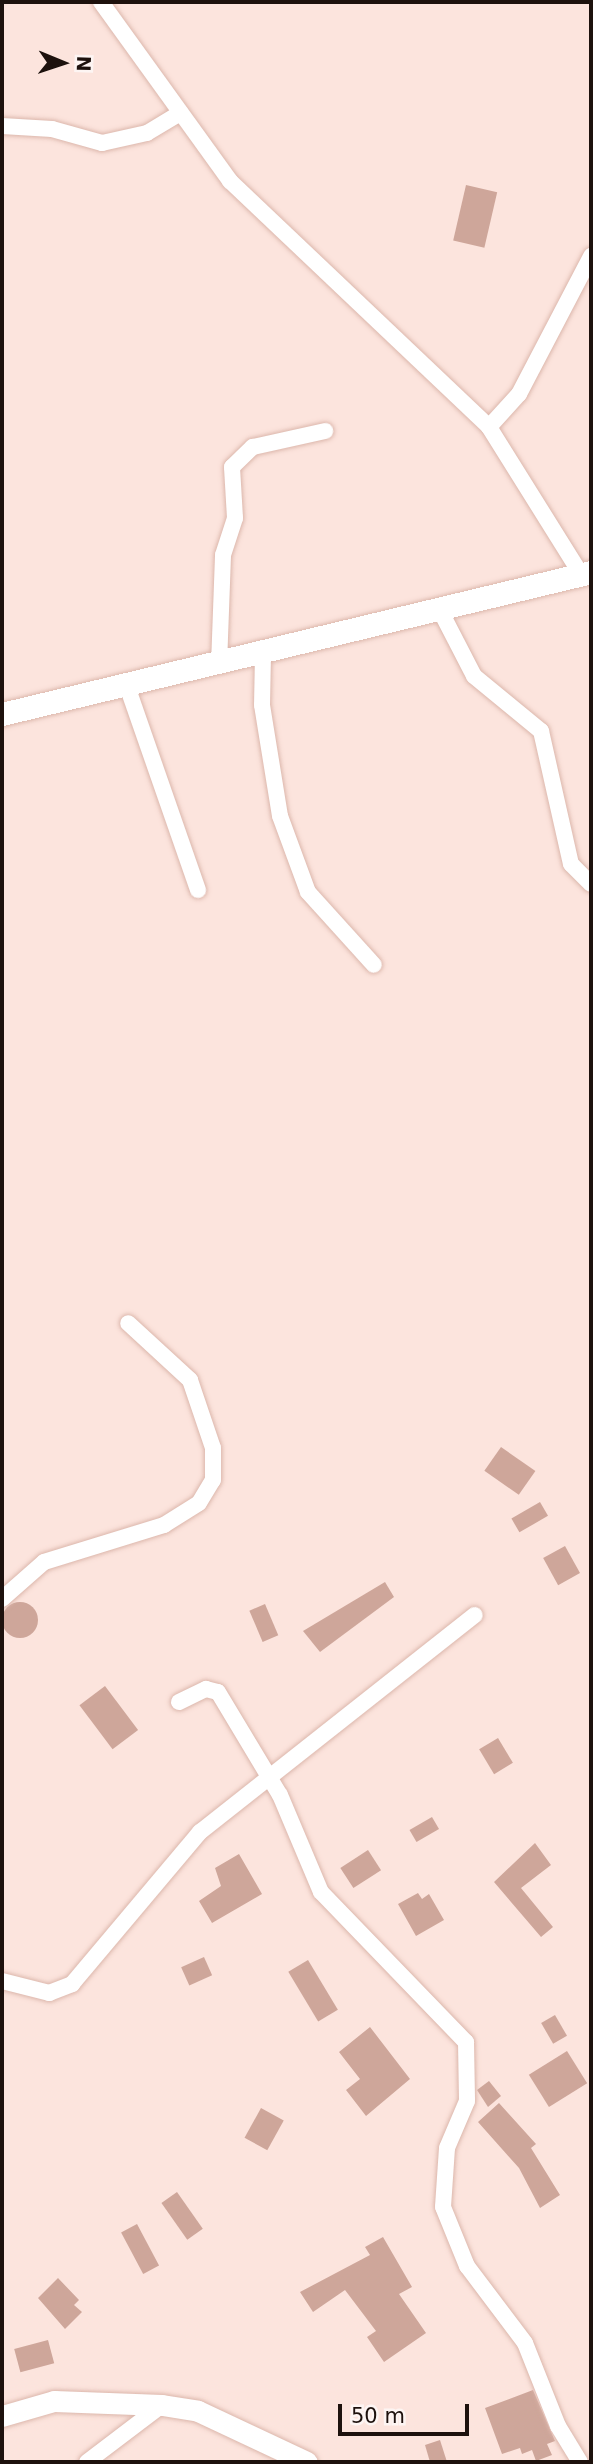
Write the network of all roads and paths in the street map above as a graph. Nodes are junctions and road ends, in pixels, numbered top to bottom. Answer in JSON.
{"nodes":[{"id":1,"x":101,"y":2,"type":"edge"},
{"id":2,"x":180,"y":113,"type":"junction"},
{"id":3,"x":2,"y":126,"type":"edge"},
{"id":4,"x":591,"y":256,"type":"edge"},
{"id":5,"x":489,"y":427,"type":"junction"},
{"id":6,"x":325,"y":431,"type":"dead end"},
{"id":7,"x":586,"y":573,"type":"edge"},
{"id":8,"x":440,"y":610,"type":"junction"},
{"id":9,"x":263,"y":654,"type":"junction"},
{"id":10,"x":219,"y":664,"type":"junction"},
{"id":11,"x":127,"y":686,"type":"junction"},
{"id":12,"x":2,"y":714,"type":"edge"},
{"id":13,"x":591,"y":884,"type":"edge"},
{"id":14,"x":198,"y":890,"type":"dead end"},
{"id":15,"x":374,"y":965,"type":"dead end"},
{"id":16,"x":128,"y":1323,"type":"dead end"},
{"id":17,"x":2,"y":1599,"type":"edge"},
{"id":18,"x":475,"y":1615,"type":"dead end"},
{"id":19,"x":179,"y":1702,"type":"dead end"},
{"id":20,"x":268,"y":1775,"type":"junction"},
{"id":21,"x":2,"y":1981,"type":"edge"},
{"id":22,"x":162,"y":2405,"type":"junction"},
{"id":23,"x":2,"y":2416,"type":"edge"},
{"id":24,"x":88,"y":2462,"type":"edge"},
{"id":25,"x":307,"y":2462,"type":"edge"},
{"id":26,"x":580,"y":2462,"type":"edge"}],
"edges":[{"from":1,"to":2,"type":"street"},
{"from":2,"to":3,"type":"street"},
{"from":2,"to":5,"type":"street"},
{"from":4,"to":5,"type":"street"},
{"from":5,"to":7,"type":"street"},
{"from":6,"to":10,"type":"street"},
{"from":7,"to":8,"type":"main road"},
{"from":8,"to":9,"type":"main road"},
{"from":8,"to":13,"type":"street"},
{"from":9,"to":10,"type":"main road"},
{"from":9,"to":15,"type":"street"},
{"from":10,"to":11,"type":"main road"},
{"from":11,"to":12,"type":"main road"},
{"from":11,"to":14,"type":"street"},
{"from":16,"to":17,"type":"street"},
{"from":18,"to":20,"type":"street"},
{"from":19,"to":20,"type":"street"},
{"from":20,"to":21,"type":"street"},
{"from":20,"to":26,"type":"street"},
{"from":22,"to":23,"type":"street"},
{"from":22,"to":24,"type":"street"},
{"from":22,"to":25,"type":"street"}]}
